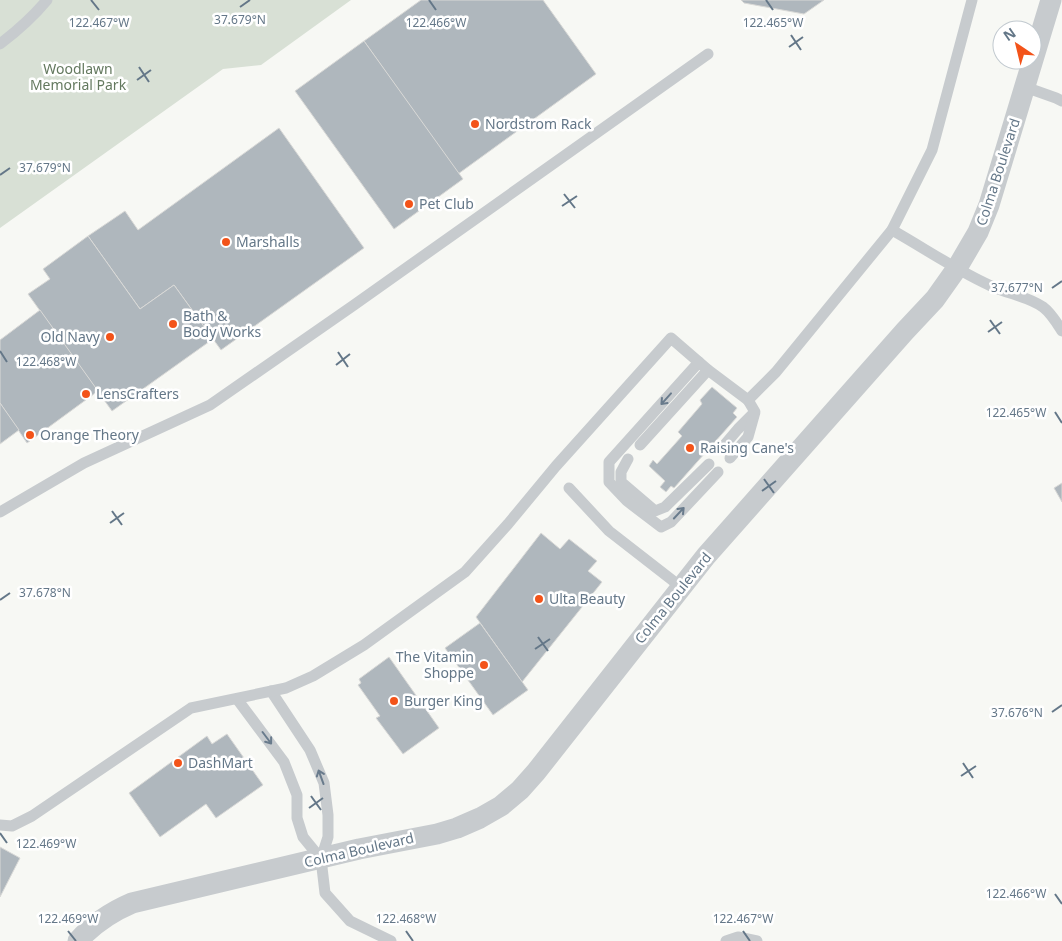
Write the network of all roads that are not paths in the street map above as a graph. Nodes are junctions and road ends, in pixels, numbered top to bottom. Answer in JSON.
{"nodes":[{"id":1,"x":47,"y":0,"type":"edge"},
{"id":2,"x":972,"y":0,"type":"edge"},
{"id":3,"x":1051,"y":0,"type":"edge"},
{"id":4,"x":0,"y":44,"type":"edge"},
{"id":5,"x":708,"y":54,"type":"dead end"},
{"id":6,"x":1025,"y":87,"type":"junction"},
{"id":7,"x":1062,"y":102,"type":"edge"},
{"id":8,"x":892,"y":230,"type":"junction"},
{"id":9,"x":957,"y":268,"type":"junction"},
{"id":10,"x":1062,"y":332,"type":"edge"},
{"id":11,"x":699,"y":362,"type":"junction"},
{"id":12,"x":708,"y":370,"type":"junction"},
{"id":13,"x":748,"y":400,"type":"junction"},
{"id":14,"x":755,"y":412,"type":"junction"},
{"id":15,"x":640,"y":445,"type":"dead end"},
{"id":16,"x":721,"y":449,"type":"dead end"},
{"id":17,"x":730,"y":458,"type":"dead end"},
{"id":18,"x":628,"y":459,"type":"dead end"},
{"id":19,"x":708,"y":464,"type":"dead end"},
{"id":20,"x":718,"y":472,"type":"dead end"},
{"id":21,"x":569,"y":488,"type":"dead end"},
{"id":22,"x":0,"y":512,"type":"edge"},
{"id":23,"x":681,"y":587,"type":"junction"},
{"id":24,"x":271,"y":691,"type":"junction"},
{"id":25,"x":237,"y":699,"type":"junction"},
{"id":26,"x":0,"y":825,"type":"edge"},
{"id":27,"x":321,"y":859,"type":"junction"},
{"id":28,"x":78,"y":941,"type":"edge"},
{"id":29,"x":391,"y":941,"type":"edge"},
{"id":30,"x":726,"y":941,"type":"edge"},
{"id":31,"x":757,"y":941,"type":"edge"}],
"edges":[{"from":1,"to":4,"type":"lane"},
{"from":2,"to":8,"type":"lane"},
{"from":3,"to":6,"type":"street","name":"Colma Boulevard"},
{"from":5,"to":22,"type":"lane"},
{"from":6,"to":7,"type":"lane"},
{"from":6,"to":9,"type":"street","name":"Colma Boulevard"},
{"from":8,"to":9,"type":"lane"},
{"from":8,"to":13,"type":"lane"},
{"from":9,"to":10,"type":"lane"},
{"from":9,"to":23,"type":"street","name":"Colma Boulevard"},
{"from":11,"to":12,"type":"lane"},
{"from":11,"to":20,"type":"lane","one_way":true},
{"from":11,"to":24,"type":"lane"},
{"from":12,"to":13,"type":"lane"},
{"from":12,"to":15,"type":"lane"},
{"from":13,"to":14,"type":"lane"},
{"from":14,"to":16,"type":"lane"},
{"from":14,"to":17,"type":"lane"},
{"from":18,"to":19,"type":"lane"},
{"from":21,"to":23,"type":"lane"},
{"from":23,"to":27,"type":"street","name":"Colma Boulevard"},
{"from":24,"to":25,"type":"lane"},
{"from":27,"to":24,"type":"lane","one_way":true},
{"from":25,"to":26,"type":"lane"},
{"from":25,"to":27,"type":"lane","one_way":true},
{"from":27,"to":28,"type":"street","name":"Colma Boulevard"},
{"from":27,"to":29,"type":"lane"},
{"from":30,"to":31,"type":"lane"}]}
